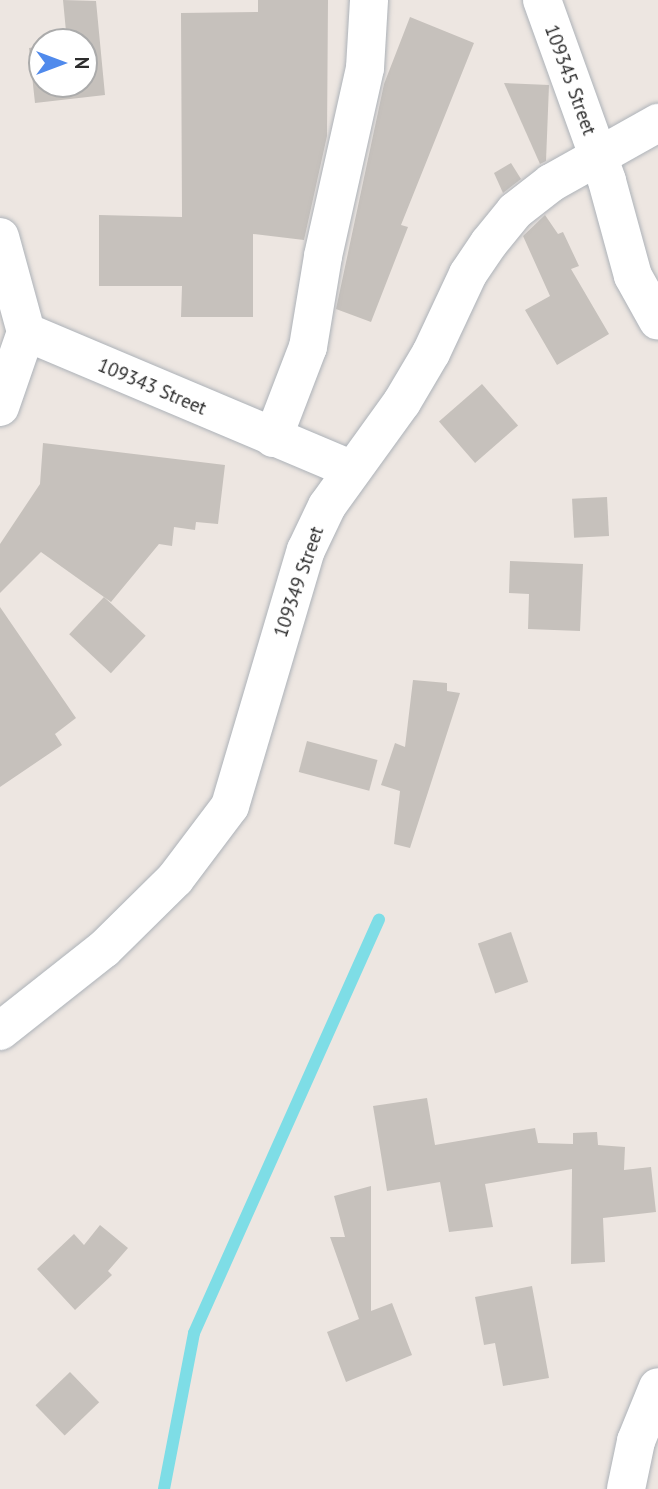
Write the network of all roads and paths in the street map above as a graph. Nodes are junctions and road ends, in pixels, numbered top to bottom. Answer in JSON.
{"nodes":[{"id":1,"x":369,"y":0,"type":"edge"},
{"id":2,"x":542,"y":0,"type":"edge"},
{"id":3,"x":658,"y":123,"type":"edge"},
{"id":4,"x":599,"y":160,"type":"junction"},
{"id":5,"x":0,"y":237,"type":"edge"},
{"id":6,"x":658,"y":321,"type":"edge"},
{"id":7,"x":26,"y":332,"type":"junction"},
{"id":8,"x":0,"y":407,"type":"edge"},
{"id":9,"x":273,"y":438,"type":"junction"},
{"id":10,"x":352,"y":470,"type":"junction"},
{"id":11,"x":0,"y":1031,"type":"edge"},
{"id":12,"x":658,"y":1387,"type":"edge"},
{"id":13,"x":626,"y":1489,"type":"edge"}],
"edges":[{"from":1,"to":9,"type":"street"},
{"from":2,"to":4,"type":"street","name":"109345 Street"},
{"from":3,"to":4,"type":"street","name":"109349 Street"},
{"from":4,"to":6,"type":"street","name":"109345 Street"},
{"from":4,"to":10,"type":"street","name":"109349 Street"},
{"from":5,"to":7,"type":"street"},
{"from":7,"to":8,"type":"street"},
{"from":7,"to":9,"type":"street","name":"109343 Street"},
{"from":9,"to":10,"type":"street","name":"109343 Street"},
{"from":10,"to":11,"type":"street","name":"109349 Street"},
{"from":12,"to":13,"type":"street"}]}
